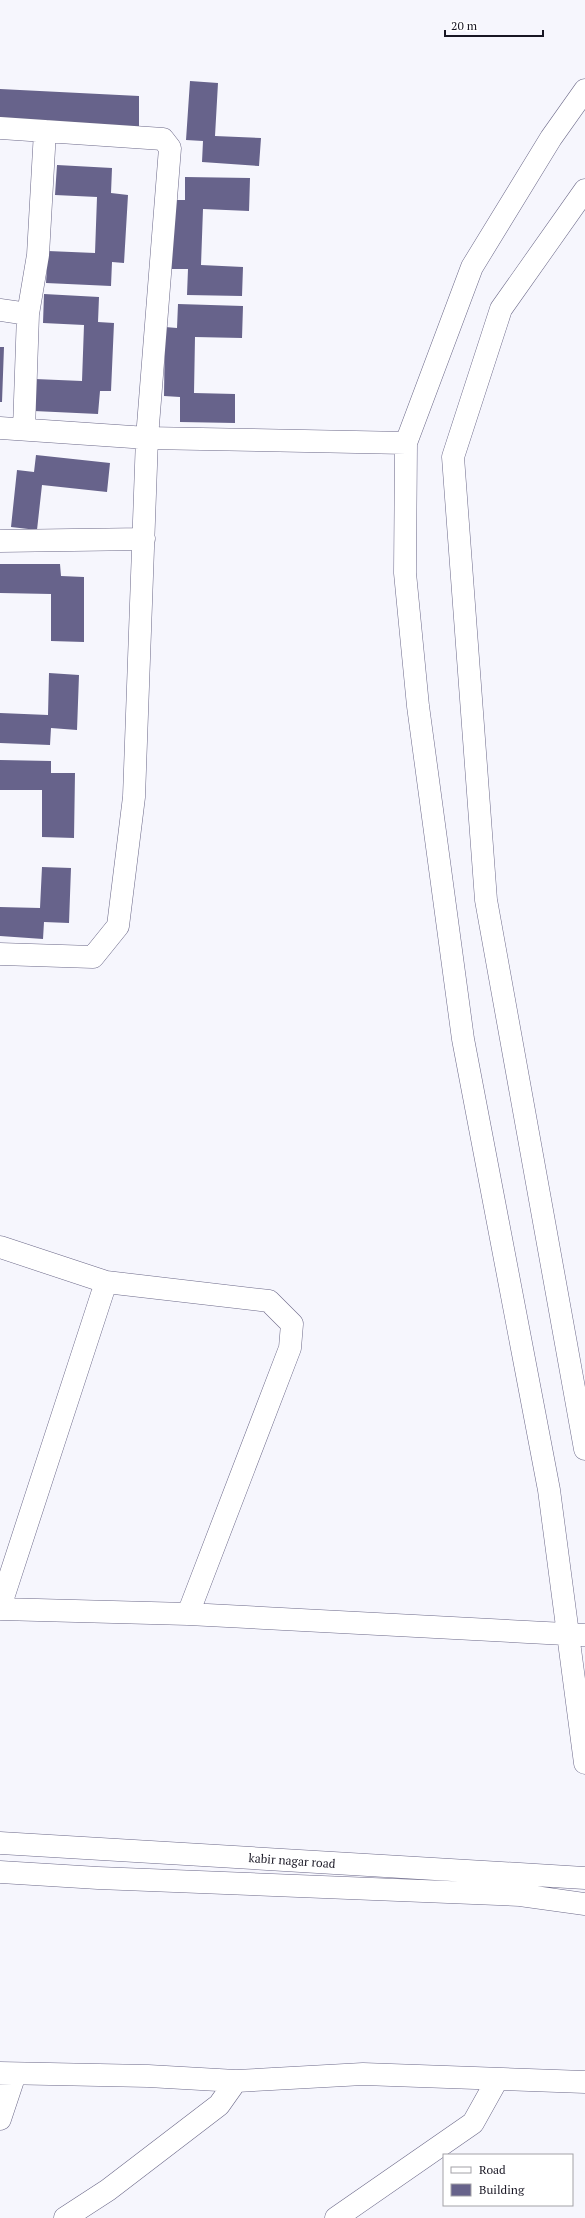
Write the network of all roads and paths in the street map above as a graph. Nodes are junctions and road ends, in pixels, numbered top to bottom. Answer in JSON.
{"nodes":[{"id":1,"x":585,"y":90,"type":"edge"},
{"id":2,"x":0,"y":128,"type":"edge"},
{"id":3,"x":45,"y":131,"type":"junction"},
{"id":4,"x":585,"y":190,"type":"edge"},
{"id":5,"x":0,"y":310,"type":"edge"},
{"id":6,"x":28,"y":314,"type":"junction"},
{"id":7,"x":0,"y":428,"type":"edge"},
{"id":8,"x":24,"y":429,"type":"junction"},
{"id":9,"x":147,"y":438,"type":"junction"},
{"id":10,"x":406,"y":443,"type":"junction"},
{"id":11,"x":144,"y":539,"type":"junction"},
{"id":12,"x":0,"y":541,"type":"edge"},
{"id":13,"x":0,"y":954,"type":"edge"},
{"id":14,"x":0,"y":1247,"type":"edge"},
{"id":15,"x":106,"y":1282,"type":"junction"},
{"id":16,"x":585,"y":1449,"type":"edge"},
{"id":17,"x":0,"y":1608,"type":"edge"},
{"id":18,"x":188,"y":1614,"type":"junction"},
{"id":19,"x":577,"y":1635,"type":"edge"},
{"id":20,"x":585,"y":1763,"type":"edge"},
{"id":21,"x":0,"y":1843,"type":"edge"},
{"id":22,"x":0,"y":1872,"type":"edge"},
{"id":23,"x":585,"y":1878,"type":"edge"},
{"id":24,"x":585,"y":1904,"type":"edge"},
{"id":25,"x":8,"y":2073,"type":"edge"},
{"id":26,"x":498,"y":2080,"type":"junction"},
{"id":27,"x":236,"y":2081,"type":"junction"},
{"id":28,"x":585,"y":2082,"type":"edge"},
{"id":29,"x":0,"y":2119,"type":"edge"},
{"id":30,"x":65,"y":2218,"type":"edge"},
{"id":31,"x":336,"y":2218,"type":"edge"}],
"edges":[{"from":1,"to":10,"type":"street"},
{"from":2,"to":3,"type":"street"},
{"from":3,"to":6,"type":"street"},
{"from":3,"to":9,"type":"street"},
{"from":4,"to":16,"type":"street"},
{"from":5,"to":6,"type":"street"},
{"from":6,"to":8,"type":"street"},
{"from":7,"to":8,"type":"street"},
{"from":8,"to":9,"type":"street"},
{"from":9,"to":10,"type":"street"},
{"from":9,"to":11,"type":"street"},
{"from":10,"to":19,"type":"street"},
{"from":11,"to":12,"type":"street"},
{"from":11,"to":13,"type":"street"},
{"from":14,"to":15,"type":"street"},
{"from":15,"to":17,"type":"street"},
{"from":15,"to":18,"type":"street"},
{"from":17,"to":18,"type":"street"},
{"from":18,"to":19,"type":"street"},
{"from":19,"to":20,"type":"street"},
{"from":21,"to":23,"type":"street","name":"kabir nagar road"},
{"from":22,"to":24,"type":"street"},
{"from":25,"to":27,"type":"street"},
{"from":25,"to":29,"type":"street"},
{"from":26,"to":27,"type":"street"},
{"from":26,"to":28,"type":"street"},
{"from":26,"to":31,"type":"street"},
{"from":27,"to":30,"type":"street"}]}
